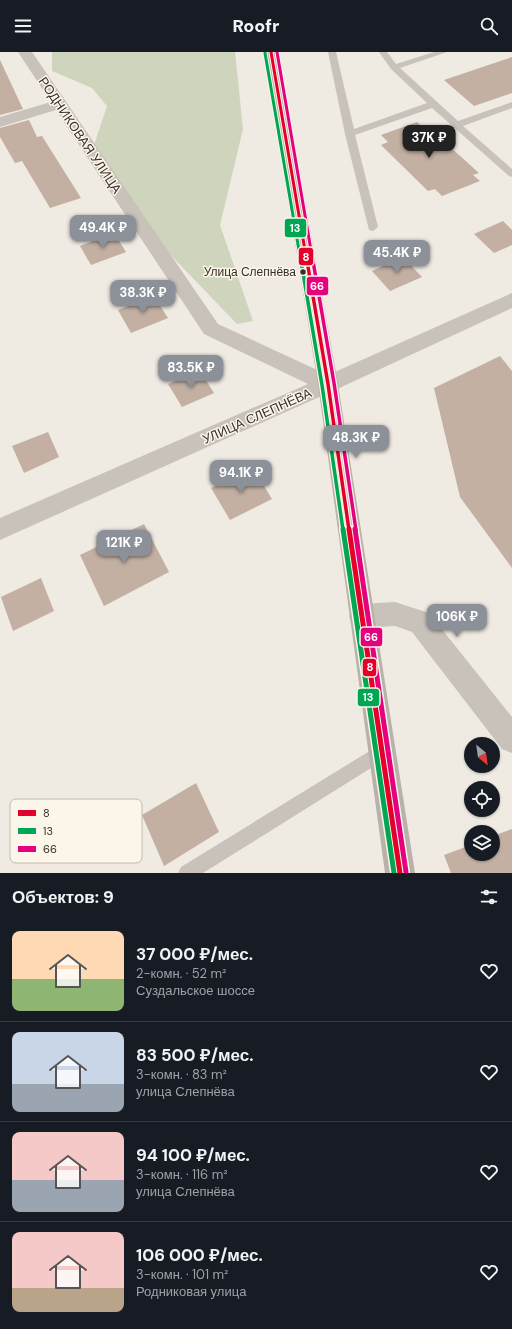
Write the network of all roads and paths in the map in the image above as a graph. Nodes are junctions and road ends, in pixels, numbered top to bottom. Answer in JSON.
{"nodes":[{"id":1,"x":25,"y":52,"type":"edge"},
{"id":2,"x":271,"y":52,"type":"edge"},
{"id":3,"x":332,"y":52,"type":"edge"},
{"id":4,"x":383,"y":52,"type":"edge"},
{"id":5,"x":443,"y":52,"type":"edge"},
{"id":6,"x":394,"y":68,"type":"junction"},
{"id":7,"x":59,"y":104,"type":"junction"},
{"id":8,"x":433,"y":104,"type":"junction"},
{"id":9,"x":512,"y":105,"type":"edge"},
{"id":10,"x":0,"y":122,"type":"edge"},
{"id":11,"x":456,"y":125,"type":"junction"},
{"id":12,"x":350,"y":134,"type":"junction"},
{"id":13,"x":512,"y":174,"type":"edge"},
{"id":14,"x":373,"y":227,"type":"dead end"},
{"id":15,"x":512,"y":300,"type":"edge"},
{"id":16,"x":328,"y":384,"type":"junction"},
{"id":17,"x":0,"y":529,"type":"edge"},
{"id":18,"x":361,"y":616,"type":"junction"},
{"id":19,"x":512,"y":740,"type":"edge"},
{"id":20,"x":381,"y":752,"type":"junction"},
{"id":21,"x":187,"y":873,"type":"edge"},
{"id":22,"x":400,"y":873,"type":"edge"}],
"edges":[{"from":1,"to":7,"type":"street","name":"РОДНИКОВАЯ УЛИЦА"},
{"from":2,"to":16,"type":"main road"},
{"from":3,"to":12,"type":"lane"},
{"from":4,"to":6,"type":"lane"},
{"from":5,"to":6,"type":"lane"},
{"from":6,"to":8,"type":"lane"},
{"from":7,"to":10,"type":"street"},
{"from":7,"to":16,"type":"street","name":"РОДНИКОВАЯ УЛИЦА"},
{"from":8,"to":11,"type":"lane"},
{"from":8,"to":12,"type":"lane"},
{"from":9,"to":11,"type":"lane"},
{"from":11,"to":13,"type":"lane"},
{"from":12,"to":14,"type":"lane"},
{"from":15,"to":16,"type":"street","name":"УЛИЦА СЛЕПНЁВА"},
{"from":16,"to":17,"type":"street","name":"УЛИЦА СЛЕПНЁВА"},
{"from":16,"to":18,"type":"main road"},
{"from":18,"to":19,"type":"street"},
{"from":18,"to":20,"type":"main road"},
{"from":20,"to":21,"type":"lane"},
{"from":20,"to":22,"type":"main road"}]}
